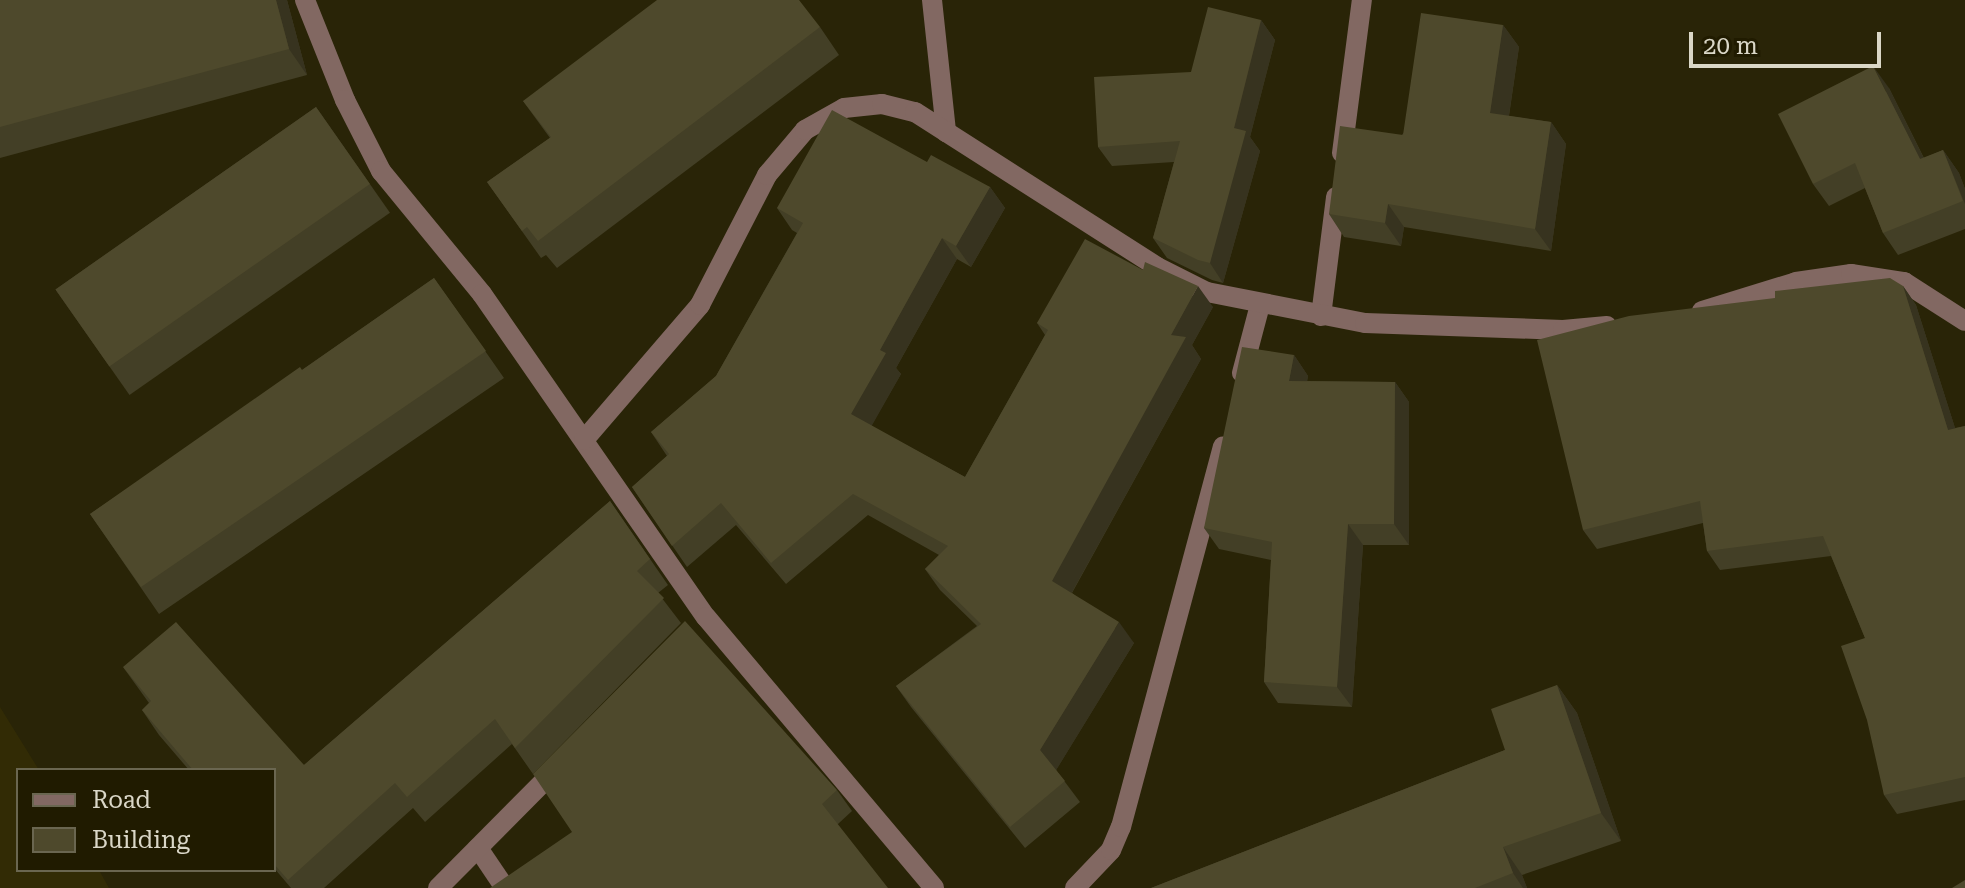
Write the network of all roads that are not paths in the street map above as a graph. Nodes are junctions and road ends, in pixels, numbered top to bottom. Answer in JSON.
{"nodes":[{"id":1,"x":305,"y":0,"type":"edge"},
{"id":2,"x":932,"y":0,"type":"edge"},
{"id":3,"x":1362,"y":0,"type":"edge"},
{"id":4,"x":946,"y":132,"type":"junction"},
{"id":5,"x":1260,"y":305,"type":"junction"},
{"id":6,"x":1321,"y":316,"type":"junction"},
{"id":7,"x":1674,"y":317,"type":"edge"},
{"id":8,"x":1965,"y":321,"type":"edge"},
{"id":9,"x":1633,"y":324,"type":"edge"},
{"id":10,"x":1236,"y":397,"type":"edge"},
{"id":11,"x":1228,"y":428,"type":"edge"},
{"id":12,"x":584,"y":440,"type":"junction"},
{"id":13,"x":576,"y":749,"type":"edge"},
{"id":14,"x":478,"y":848,"type":"junction"},
{"id":15,"x":438,"y":888,"type":"edge"},
{"id":16,"x":505,"y":888,"type":"edge"},
{"id":17,"x":934,"y":888,"type":"edge"},
{"id":18,"x":1075,"y":888,"type":"edge"}],
"edges":[{"from":1,"to":12,"type":"street"},
{"from":2,"to":4,"type":"street"},
{"from":3,"to":6,"type":"street"},
{"from":4,"to":5,"type":"street"},
{"from":4,"to":12,"type":"street"},
{"from":5,"to":6,"type":"street"},
{"from":5,"to":10,"type":"street"},
{"from":6,"to":9,"type":"street"},
{"from":7,"to":8,"type":"street"},
{"from":11,"to":18,"type":"street"},
{"from":12,"to":17,"type":"street"},
{"from":13,"to":14,"type":"street"},
{"from":14,"to":15,"type":"street"},
{"from":14,"to":16,"type":"street"}]}
